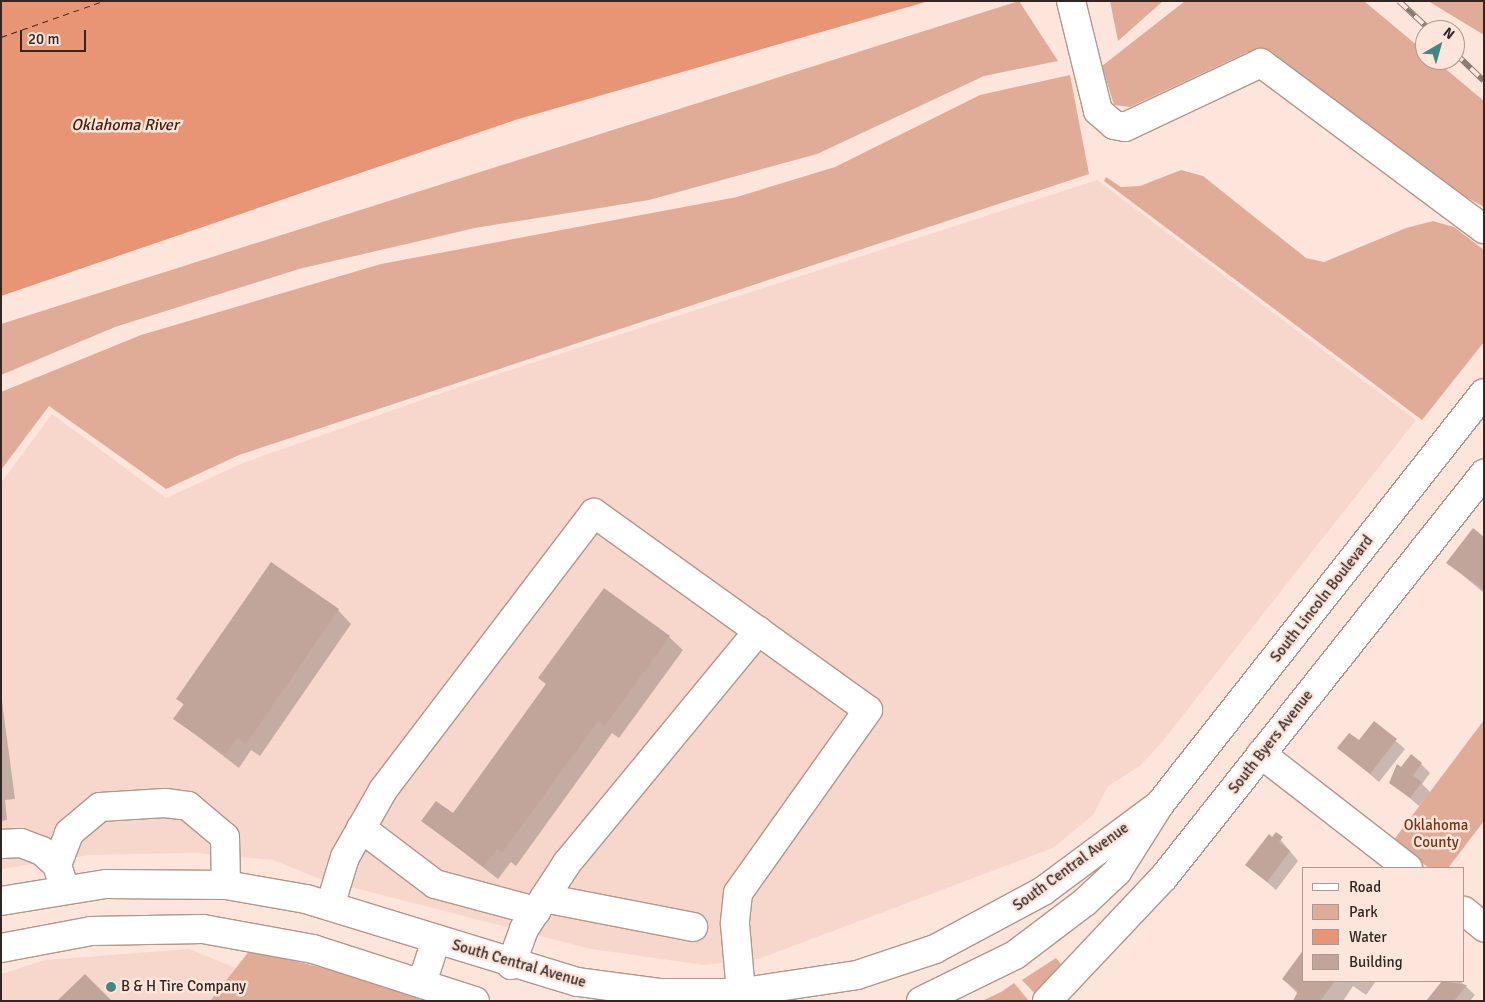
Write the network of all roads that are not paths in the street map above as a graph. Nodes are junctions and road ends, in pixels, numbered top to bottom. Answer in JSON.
{"nodes":[{"id":1,"x":1071,"y":1,"type":"edge"},
{"id":2,"x":1484,"y":229,"type":"edge"},
{"id":3,"x":1484,"y":393,"type":"edge"},
{"id":4,"x":1483,"y":477,"type":"edge"},
{"id":5,"x":758,"y":631,"type":"junction"},
{"id":6,"x":1262,"y":754,"type":"junction"},
{"id":7,"x":1160,"y":804,"type":"junction"},
{"id":8,"x":362,"y":828,"type":"junction"},
{"id":9,"x":1,"y":844,"type":"edge"},
{"id":10,"x":1407,"y":867,"type":"edge"},
{"id":11,"x":61,"y":877,"type":"junction"},
{"id":12,"x":226,"y":885,"type":"junction"},
{"id":13,"x":1,"y":901,"type":"edge"},
{"id":14,"x":540,"y":905,"type":"junction"},
{"id":15,"x":330,"y":906,"type":"junction"},
{"id":16,"x":1465,"y":912,"type":"edge"},
{"id":17,"x":693,"y":927,"type":"dead end"},
{"id":18,"x":1484,"y":927,"type":"edge"},
{"id":19,"x":436,"y":940,"type":"junction"},
{"id":20,"x":1,"y":948,"type":"edge"},
{"id":21,"x":511,"y":965,"type":"junction"},
{"id":22,"x":422,"y":983,"type":"junction"},
{"id":23,"x":741,"y":993,"type":"junction"},
{"id":24,"x":475,"y":1001,"type":"edge"},
{"id":25,"x":921,"y":1001,"type":"edge"},
{"id":26,"x":1047,"y":1001,"type":"edge"}],
"edges":[{"from":1,"to":2,"type":"main road"},
{"from":3,"to":7,"type":"main road","name":"South Lincoln Boulevard"},
{"from":4,"to":6,"type":"main road","name":"South Byers Avenue"},
{"from":5,"to":8,"type":"main road"},
{"from":5,"to":14,"type":"main road"},
{"from":5,"to":23,"type":"main road"},
{"from":6,"to":10,"type":"main road"},
{"from":6,"to":26,"type":"main road","name":"South Byers Avenue"},
{"from":7,"to":23,"type":"main road","name":"South Central Avenue"},
{"from":7,"to":25,"type":"main road","name":"South Central Avenue"},
{"from":8,"to":14,"type":"main road"},
{"from":8,"to":15,"type":"main road"},
{"from":9,"to":11,"type":"main road"},
{"from":11,"to":12,"type":"main road","name":"South Central Avenue"},
{"from":11,"to":12,"type":"main road"},
{"from":11,"to":13,"type":"main road","name":"South Central Avenue"},
{"from":12,"to":15,"type":"main road","name":"South Central Avenue"},
{"from":14,"to":17,"type":"main road"},
{"from":14,"to":21,"type":"main road"},
{"from":15,"to":19,"type":"main road","name":"South Central Avenue"},
{"from":16,"to":18,"type":"main road"},
{"from":19,"to":21,"type":"main road","name":"South Central Avenue"},
{"from":19,"to":22,"type":"main road"},
{"from":20,"to":22,"type":"main road"},
{"from":21,"to":23,"type":"main road","name":"South Central Avenue"},
{"from":22,"to":24,"type":"main road"}]}
